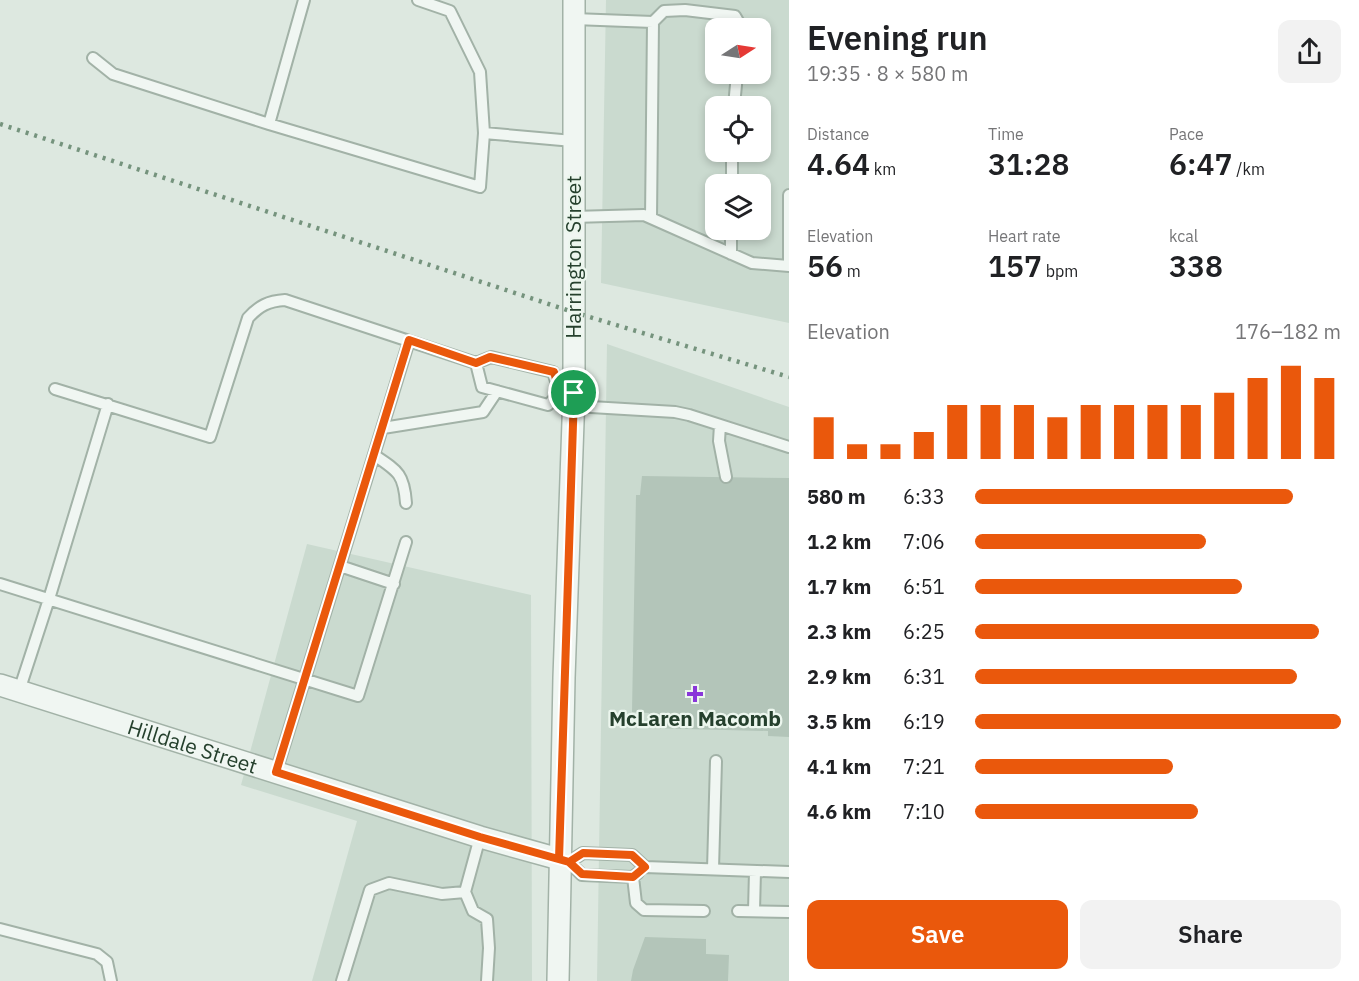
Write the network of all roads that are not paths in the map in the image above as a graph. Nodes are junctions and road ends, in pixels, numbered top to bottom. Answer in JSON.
{"nodes":[{"id":1,"x":304,"y":0,"type":"edge"},
{"id":2,"x":418,"y":0,"type":"edge"},
{"id":3,"x":574,"y":9,"type":"edge"},
{"id":4,"x":736,"y":18,"type":"edge"},
{"id":5,"x":653,"y":22,"type":"junction"},
{"id":6,"x":93,"y":58,"type":"dead end"},
{"id":7,"x":269,"y":124,"type":"junction"},
{"id":8,"x":484,"y":133,"type":"junction"},
{"id":9,"x":573,"y":141,"type":"junction"},
{"id":10,"x":789,"y":195,"type":"edge"},
{"id":11,"x":573,"y":217,"type":"junction"},
{"id":12,"x":651,"y":218,"type":"junction"},
{"id":13,"x":731,"y":240,"type":"edge"},
{"id":14,"x":731,"y":254,"type":"junction"},
{"id":15,"x":789,"y":266,"type":"edge"},
{"id":16,"x":409,"y":340,"type":"junction"},
{"id":17,"x":476,"y":363,"type":"junction"},
{"id":18,"x":55,"y":389,"type":"dead end"},
{"id":19,"x":497,"y":391,"type":"junction"},
{"id":20,"x":569,"y":397,"type":"junction"},
{"id":21,"x":108,"y":404,"type":"junction"},
{"id":22,"x":720,"y":425,"type":"junction"},
{"id":23,"x":383,"y":428,"type":"junction"},
{"id":24,"x":789,"y":447,"type":"edge"},
{"id":25,"x":374,"y":455,"type":"junction"},
{"id":26,"x":726,"y":477,"type":"dead end"},
{"id":27,"x":406,"y":503,"type":"dead end"},
{"id":28,"x":406,"y":542,"type":"dead end"},
{"id":29,"x":340,"y":566,"type":"junction"},
{"id":30,"x":0,"y":584,"type":"edge"},
{"id":31,"x":394,"y":584,"type":"junction"},
{"id":32,"x":50,"y":600,"type":"junction"},
{"id":33,"x":305,"y":679,"type":"junction"},
{"id":34,"x":10,"y":688,"type":"edge"},
{"id":35,"x":716,"y":761,"type":"dead end"},
{"id":36,"x":276,"y":772,"type":"junction"},
{"id":37,"x":480,"y":837,"type":"junction"},
{"id":38,"x":564,"y":861,"type":"junction"},
{"id":39,"x":645,"y":867,"type":"junction"},
{"id":40,"x":713,"y":869,"type":"junction"},
{"id":41,"x":755,"y":871,"type":"junction"},
{"id":42,"x":789,"y":872,"type":"edge"},
{"id":43,"x":633,"y":877,"type":"junction"},
{"id":44,"x":465,"y":892,"type":"junction"},
{"id":45,"x":704,"y":911,"type":"dead end"},
{"id":46,"x":738,"y":911,"type":"dead end"},
{"id":47,"x":754,"y":912,"type":"junction"},
{"id":48,"x":789,"y":912,"type":"edge"},
{"id":49,"x":0,"y":929,"type":"edge"},
{"id":50,"x":111,"y":981,"type":"edge"},
{"id":51,"x":342,"y":981,"type":"edge"},
{"id":52,"x":487,"y":981,"type":"edge"},
{"id":53,"x":558,"y":981,"type":"edge"}],
"edges":[{"from":1,"to":7,"type":"lane"},
{"from":2,"to":8,"type":"lane"},
{"from":3,"to":5,"type":"lane"},
{"from":3,"to":9,"type":"street","name":"Harrington Street"},
{"from":4,"to":5,"type":"lane"},
{"from":5,"to":12,"type":"lane"},
{"from":6,"to":7,"type":"lane"},
{"from":7,"to":8,"type":"lane"},
{"from":8,"to":9,"type":"lane"},
{"from":9,"to":11,"type":"street","name":"Harrington Street"},
{"from":10,"to":15,"type":"lane"},
{"from":11,"to":12,"type":"lane"},
{"from":11,"to":20,"type":"street","name":"Harrington Street"},
{"from":12,"to":14,"type":"lane"},
{"from":13,"to":14,"type":"lane"},
{"from":14,"to":15,"type":"lane"},
{"from":16,"to":17,"type":"lane"},
{"from":16,"to":21,"type":"lane"},
{"from":16,"to":23,"type":"lane"},
{"from":17,"to":19,"type":"lane"},
{"from":17,"to":20,"type":"lane"},
{"from":18,"to":21,"type":"lane"},
{"from":19,"to":20,"type":"lane"},
{"from":19,"to":23,"type":"lane"},
{"from":20,"to":22,"type":"lane"},
{"from":20,"to":38,"type":"street","name":"Harrington Street"},
{"from":21,"to":32,"type":"lane"},
{"from":22,"to":24,"type":"lane"},
{"from":22,"to":26,"type":"lane"},
{"from":23,"to":25,"type":"lane"},
{"from":25,"to":27,"type":"lane"},
{"from":25,"to":29,"type":"lane"},
{"from":28,"to":31,"type":"lane"},
{"from":29,"to":31,"type":"lane"},
{"from":29,"to":33,"type":"lane"},
{"from":30,"to":32,"type":"lane"},
{"from":31,"to":33,"type":"lane"},
{"from":32,"to":33,"type":"lane"},
{"from":32,"to":34,"type":"lane"},
{"from":33,"to":36,"type":"lane"},
{"from":34,"to":36,"type":"street","name":"Hilldale Street"},
{"from":35,"to":40,"type":"lane"},
{"from":36,"to":37,"type":"street","name":"Hilldale Street"},
{"from":37,"to":38,"type":"street","name":"Hilldale Street"},
{"from":37,"to":44,"type":"lane"},
{"from":38,"to":39,"type":"lane"},
{"from":38,"to":43,"type":"lane"},
{"from":38,"to":53,"type":"street","name":"Harrington Street"},
{"from":39,"to":40,"type":"lane"},
{"from":39,"to":43,"type":"lane"},
{"from":40,"to":41,"type":"lane"},
{"from":41,"to":42,"type":"lane"},
{"from":41,"to":47,"type":"lane"},
{"from":43,"to":45,"type":"lane"},
{"from":44,"to":51,"type":"lane"},
{"from":44,"to":52,"type":"lane"},
{"from":46,"to":47,"type":"lane"},
{"from":47,"to":48,"type":"lane"},
{"from":49,"to":50,"type":"lane"}]}
